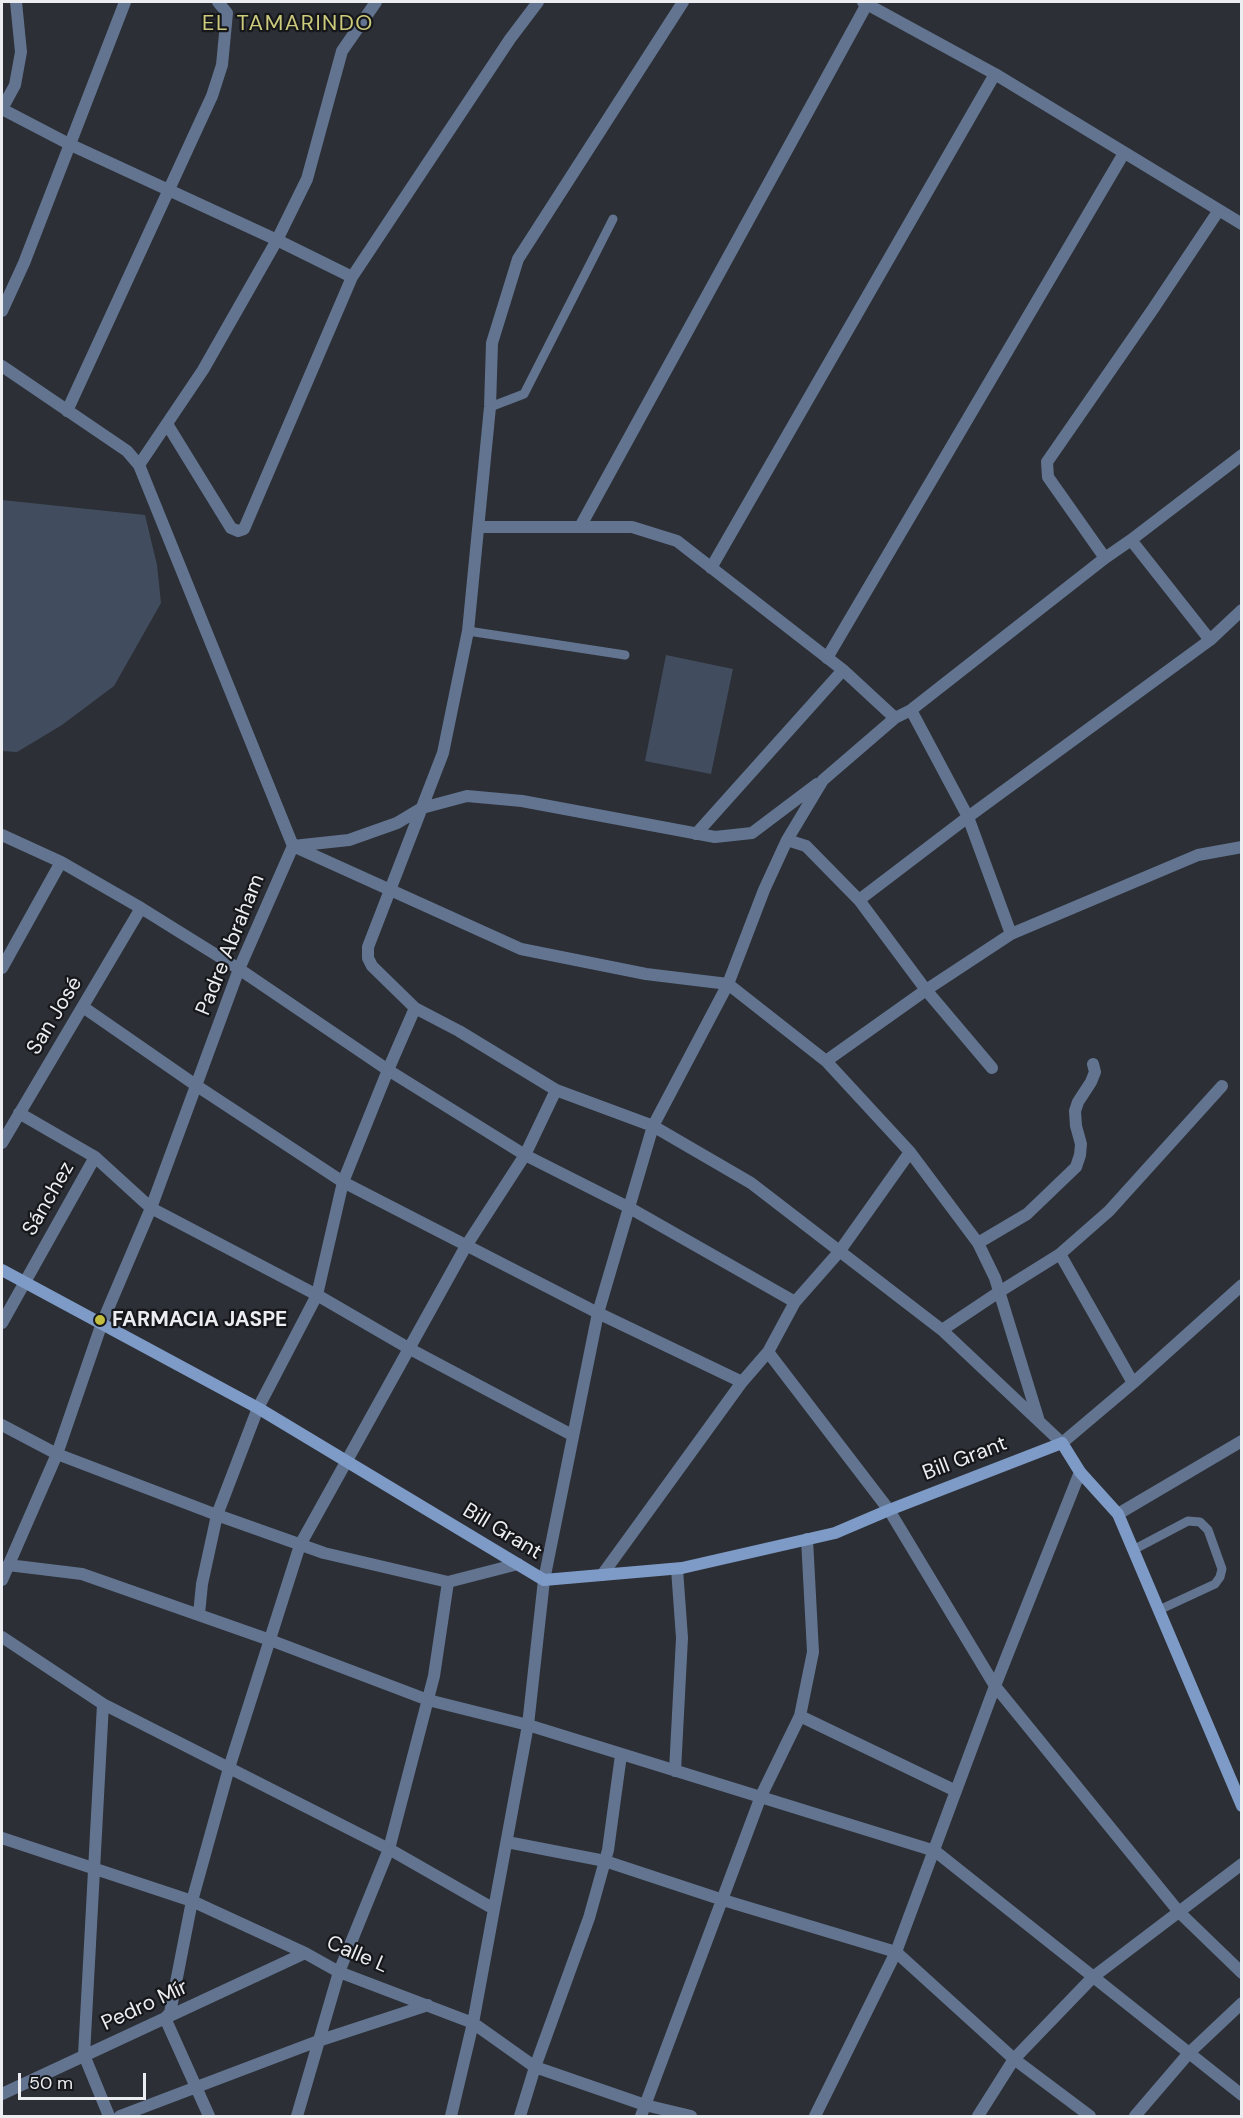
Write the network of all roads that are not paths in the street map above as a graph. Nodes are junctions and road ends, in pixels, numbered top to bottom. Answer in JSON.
{"nodes":[{"id":1,"x":16,"y":2,"type":"edge"},
{"id":2,"x":125,"y":2,"type":"edge"},
{"id":3,"x":218,"y":2,"type":"edge"},
{"id":4,"x":376,"y":2,"type":"edge"},
{"id":5,"x":538,"y":2,"type":"edge"},
{"id":6,"x":683,"y":2,"type":"edge"},
{"id":7,"x":865,"y":3,"type":"edge"},
{"id":8,"x":995,"y":74,"type":"junction"},
{"id":9,"x":71,"y":144,"type":"junction"},
{"id":10,"x":1124,"y":153,"type":"junction"},
{"id":11,"x":168,"y":189,"type":"junction"},
{"id":12,"x":1219,"y":210,"type":"junction"},
{"id":13,"x":613,"y":219,"type":"dead end"},
{"id":14,"x":1242,"y":224,"type":"edge"},
{"id":15,"x":277,"y":240,"type":"junction"},
{"id":16,"x":352,"y":277,"type":"junction"},
{"id":17,"x":2,"y":311,"type":"edge"},
{"id":18,"x":2,"y":366,"type":"edge"},
{"id":19,"x":490,"y":407,"type":"junction"},
{"id":20,"x":67,"y":411,"type":"junction"},
{"id":21,"x":167,"y":424,"type":"junction"},
{"id":22,"x":1242,"y":455,"type":"edge"},
{"id":23,"x":139,"y":465,"type":"junction"},
{"id":24,"x":479,"y":527,"type":"junction"},
{"id":25,"x":580,"y":527,"type":"junction"},
{"id":26,"x":1131,"y":540,"type":"junction"},
{"id":27,"x":1105,"y":558,"type":"junction"},
{"id":28,"x":711,"y":568,"type":"junction"},
{"id":29,"x":1242,"y":610,"type":"edge"},
{"id":30,"x":468,"y":631,"type":"junction"},
{"id":31,"x":1210,"y":640,"type":"junction"},
{"id":32,"x":625,"y":655,"type":"dead end"},
{"id":33,"x":827,"y":658,"type":"junction"},
{"id":34,"x":843,"y":670,"type":"junction"},
{"id":35,"x":911,"y":710,"type":"junction"},
{"id":36,"x":895,"y":718,"type":"junction"},
{"id":37,"x":823,"y":780,"type":"junction"},
{"id":38,"x":422,"y":808,"type":"junction"},
{"id":39,"x":968,"y":817,"type":"junction"},
{"id":40,"x":696,"y":834,"type":"junction"},
{"id":41,"x":2,"y":835,"type":"edge"},
{"id":42,"x":787,"y":840,"type":"junction"},
{"id":43,"x":293,"y":846,"type":"junction"},
{"id":44,"x":1242,"y":847,"type":"edge"},
{"id":45,"x":61,"y":862,"type":"junction"},
{"id":46,"x":391,"y":891,"type":"junction"},
{"id":47,"x":859,"y":900,"type":"junction"},
{"id":48,"x":141,"y":908,"type":"junction"},
{"id":49,"x":1011,"y":934,"type":"junction"},
{"id":50,"x":2,"y":968,"type":"edge"},
{"id":51,"x":239,"y":969,"type":"junction"},
{"id":52,"x":728,"y":984,"type":"junction"},
{"id":53,"x":926,"y":990,"type":"junction"},
{"id":54,"x":83,"y":1007,"type":"junction"},
{"id":55,"x":415,"y":1008,"type":"junction"},
{"id":56,"x":826,"y":1061,"type":"junction"},
{"id":57,"x":1093,"y":1064,"type":"dead end"},
{"id":58,"x":992,"y":1068,"type":"dead end"},
{"id":59,"x":388,"y":1070,"type":"junction"},
{"id":60,"x":197,"y":1086,"type":"junction"},
{"id":61,"x":1222,"y":1086,"type":"dead end"},
{"id":62,"x":556,"y":1090,"type":"junction"},
{"id":63,"x":19,"y":1113,"type":"junction"},
{"id":64,"x":653,"y":1126,"type":"junction"},
{"id":65,"x":2,"y":1143,"type":"edge"},
{"id":66,"x":910,"y":1152,"type":"junction"},
{"id":67,"x":525,"y":1155,"type":"junction"},
{"id":68,"x":95,"y":1157,"type":"junction"},
{"id":69,"x":343,"y":1182,"type":"junction"},
{"id":70,"x":628,"y":1207,"type":"junction"},
{"id":71,"x":151,"y":1208,"type":"junction"},
{"id":72,"x":978,"y":1243,"type":"junction"},
{"id":73,"x":466,"y":1246,"type":"junction"},
{"id":74,"x":839,"y":1252,"type":"junction"},
{"id":75,"x":1060,"y":1254,"type":"junction"},
{"id":76,"x":2,"y":1270,"type":"edge"},
{"id":77,"x":24,"y":1281,"type":"junction"},
{"id":78,"x":1242,"y":1285,"type":"edge"},
{"id":79,"x":999,"y":1292,"type":"junction"},
{"id":80,"x":316,"y":1295,"type":"junction"},
{"id":81,"x":795,"y":1302,"type":"junction"},
{"id":82,"x":598,"y":1313,"type":"junction"},
{"id":83,"x":2,"y":1323,"type":"edge"},
{"id":84,"x":102,"y":1323,"type":"junction"},
{"id":85,"x":942,"y":1330,"type":"junction"},
{"id":86,"x":410,"y":1349,"type":"junction"},
{"id":87,"x":768,"y":1352,"type":"junction"},
{"id":88,"x":742,"y":1383,"type":"junction"},
{"id":89,"x":1133,"y":1383,"type":"junction"},
{"id":90,"x":258,"y":1408,"type":"junction"},
{"id":91,"x":1038,"y":1421,"type":"junction"},
{"id":92,"x":2,"y":1425,"type":"edge"},
{"id":93,"x":572,"y":1435,"type":"junction"},
{"id":94,"x":1242,"y":1441,"type":"edge"},
{"id":95,"x":1062,"y":1443,"type":"junction"},
{"id":96,"x":57,"y":1454,"type":"junction"},
{"id":97,"x":346,"y":1462,"type":"junction"},
{"id":98,"x":1080,"y":1472,"type":"junction"},
{"id":99,"x":889,"y":1510,"type":"junction"},
{"id":100,"x":1118,"y":1514,"type":"junction"},
{"id":101,"x":217,"y":1515,"type":"junction"},
{"id":102,"x":807,"y":1539,"type":"junction"},
{"id":103,"x":300,"y":1545,"type":"junction"},
{"id":104,"x":1133,"y":1550,"type":"junction"},
{"id":105,"x":518,"y":1564,"type":"junction"},
{"id":106,"x":8,"y":1565,"type":"junction"},
{"id":107,"x":677,"y":1569,"type":"junction"},
{"id":108,"x":602,"y":1575,"type":"junction"},
{"id":109,"x":2,"y":1580,"type":"edge"},
{"id":110,"x":544,"y":1580,"type":"junction"},
{"id":111,"x":448,"y":1582,"type":"junction"},
{"id":112,"x":1159,"y":1610,"type":"junction"},
{"id":113,"x":199,"y":1614,"type":"junction"},
{"id":114,"x":2,"y":1637,"type":"edge"},
{"id":115,"x":270,"y":1640,"type":"junction"},
{"id":116,"x":995,"y":1686,"type":"junction"},
{"id":117,"x":428,"y":1700,"type":"junction"},
{"id":118,"x":103,"y":1704,"type":"junction"},
{"id":119,"x":801,"y":1716,"type":"junction"},
{"id":120,"x":528,"y":1725,"type":"junction"},
{"id":121,"x":621,"y":1755,"type":"junction"},
{"id":122,"x":228,"y":1768,"type":"junction"},
{"id":123,"x":675,"y":1771,"type":"junction"},
{"id":124,"x":956,"y":1791,"type":"junction"},
{"id":125,"x":761,"y":1796,"type":"junction"},
{"id":126,"x":1242,"y":1806,"type":"edge"},
{"id":127,"x":2,"y":1838,"type":"edge"},
{"id":128,"x":507,"y":1842,"type":"junction"},
{"id":129,"x":389,"y":1849,"type":"junction"},
{"id":130,"x":934,"y":1851,"type":"junction"},
{"id":131,"x":605,"y":1861,"type":"junction"},
{"id":132,"x":1242,"y":1864,"type":"edge"},
{"id":133,"x":93,"y":1869,"type":"junction"},
{"id":134,"x":192,"y":1900,"type":"junction"},
{"id":135,"x":723,"y":1900,"type":"junction"},
{"id":136,"x":494,"y":1909,"type":"junction"},
{"id":137,"x":1179,"y":1912,"type":"junction"},
{"id":138,"x":896,"y":1952,"type":"junction"},
{"id":139,"x":305,"y":1953,"type":"junction"},
{"id":140,"x":339,"y":1972,"type":"junction"},
{"id":141,"x":1242,"y":1973,"type":"edge"},
{"id":142,"x":1093,"y":1977,"type":"junction"},
{"id":143,"x":1242,"y":2003,"type":"edge"},
{"id":144,"x":428,"y":2005,"type":"junction"},
{"id":145,"x":165,"y":2018,"type":"junction"},
{"id":146,"x":473,"y":2023,"type":"junction"},
{"id":147,"x":318,"y":2041,"type":"junction"},
{"id":148,"x":1189,"y":2053,"type":"junction"},
{"id":149,"x":84,"y":2055,"type":"junction"},
{"id":150,"x":1014,"y":2059,"type":"junction"},
{"id":151,"x":535,"y":2067,"type":"junction"},
{"id":152,"x":196,"y":2088,"type":"junction"},
{"id":153,"x":2,"y":2094,"type":"edge"},
{"id":154,"x":1242,"y":2095,"type":"edge"},
{"id":155,"x":643,"y":2111,"type":"edge"},
{"id":156,"x":109,"y":2116,"type":"edge"},
{"id":157,"x":120,"y":2116,"type":"edge"},
{"id":158,"x":209,"y":2116,"type":"edge"},
{"id":159,"x":297,"y":2116,"type":"edge"},
{"id":160,"x":451,"y":2116,"type":"edge"},
{"id":161,"x":520,"y":2116,"type":"edge"},
{"id":162,"x":691,"y":2116,"type":"edge"},
{"id":163,"x":815,"y":2116,"type":"edge"},
{"id":164,"x":978,"y":2116,"type":"edge"},
{"id":165,"x":1090,"y":2116,"type":"edge"},
{"id":166,"x":1135,"y":2116,"type":"edge"}],
"edges":[{"from":1,"to":9,"type":"street"},
{"from":2,"to":9,"type":"street"},
{"from":3,"to":11,"type":"street"},
{"from":4,"to":15,"type":"street"},
{"from":5,"to":16,"type":"street"},
{"from":6,"to":19,"type":"street"},
{"from":7,"to":8,"type":"street"},
{"from":7,"to":25,"type":"street"},
{"from":8,"to":10,"type":"street"},
{"from":8,"to":28,"type":"street"},
{"from":9,"to":11,"type":"street"},
{"from":9,"to":17,"type":"street"},
{"from":10,"to":12,"type":"street"},
{"from":10,"to":33,"type":"street"},
{"from":11,"to":15,"type":"street"},
{"from":11,"to":20,"type":"street"},
{"from":12,"to":14,"type":"street"},
{"from":12,"to":27,"type":"street"},
{"from":13,"to":19,"type":"lane"},
{"from":15,"to":16,"type":"street"},
{"from":15,"to":21,"type":"street"},
{"from":16,"to":21,"type":"street"},
{"from":18,"to":20,"type":"street"},
{"from":19,"to":24,"type":"street"},
{"from":20,"to":23,"type":"street"},
{"from":21,"to":23,"type":"street"},
{"from":22,"to":26,"type":"street"},
{"from":23,"to":43,"type":"street"},
{"from":24,"to":25,"type":"street"},
{"from":24,"to":30,"type":"street"},
{"from":25,"to":28,"type":"street"},
{"from":26,"to":27,"type":"street"},
{"from":26,"to":31,"type":"street"},
{"from":27,"to":35,"type":"street"},
{"from":28,"to":33,"type":"street"},
{"from":29,"to":31,"type":"street"},
{"from":30,"to":32,"type":"lane"},
{"from":30,"to":38,"type":"street"},
{"from":31,"to":39,"type":"street"},
{"from":33,"to":34,"type":"street"},
{"from":34,"to":36,"type":"street"},
{"from":34,"to":40,"type":"street"},
{"from":35,"to":36,"type":"street"},
{"from":35,"to":39,"type":"street"},
{"from":36,"to":37,"type":"street"},
{"from":37,"to":40,"type":"street"},
{"from":37,"to":42,"type":"street"},
{"from":38,"to":40,"type":"street"},
{"from":38,"to":43,"type":"street"},
{"from":38,"to":46,"type":"street"},
{"from":39,"to":47,"type":"street"},
{"from":39,"to":49,"type":"street"},
{"from":41,"to":45,"type":"street"},
{"from":42,"to":47,"type":"street"},
{"from":42,"to":52,"type":"street"},
{"from":43,"to":46,"type":"street"},
{"from":43,"to":51,"type":"street","name":"Padre Abraham"},
{"from":44,"to":49,"type":"street"},
{"from":45,"to":48,"type":"street"},
{"from":45,"to":50,"type":"street"},
{"from":46,"to":52,"type":"street"},
{"from":46,"to":55,"type":"street"},
{"from":47,"to":53,"type":"street"},
{"from":48,"to":51,"type":"street"},
{"from":48,"to":54,"type":"street","name":"San José"},
{"from":49,"to":53,"type":"street"},
{"from":51,"to":59,"type":"street"},
{"from":51,"to":60,"type":"street","name":"Padre Abraham"},
{"from":52,"to":56,"type":"street"},
{"from":52,"to":64,"type":"street"},
{"from":53,"to":56,"type":"street"},
{"from":53,"to":58,"type":"street"},
{"from":54,"to":60,"type":"street"},
{"from":54,"to":63,"type":"street","name":"San José"},
{"from":55,"to":59,"type":"street"},
{"from":55,"to":62,"type":"street"},
{"from":56,"to":66,"type":"street"},
{"from":57,"to":72,"type":"street"},
{"from":59,"to":67,"type":"street"},
{"from":59,"to":69,"type":"street"},
{"from":60,"to":69,"type":"street"},
{"from":60,"to":71,"type":"street","name":"Padre Abraham"},
{"from":61,"to":75,"type":"street"},
{"from":62,"to":64,"type":"street"},
{"from":62,"to":67,"type":"street"},
{"from":63,"to":65,"type":"street","name":"San José"},
{"from":63,"to":68,"type":"street"},
{"from":64,"to":70,"type":"street"},
{"from":64,"to":74,"type":"street"},
{"from":66,"to":72,"type":"street"},
{"from":66,"to":74,"type":"street"},
{"from":67,"to":70,"type":"street"},
{"from":67,"to":73,"type":"street"},
{"from":68,"to":71,"type":"street"},
{"from":68,"to":77,"type":"street","name":"Sánchez"},
{"from":69,"to":73,"type":"street"},
{"from":69,"to":80,"type":"street"},
{"from":70,"to":81,"type":"street"},
{"from":70,"to":82,"type":"street"},
{"from":71,"to":80,"type":"street"},
{"from":71,"to":84,"type":"street","name":"Padre Abraham"},
{"from":72,"to":79,"type":"street"},
{"from":73,"to":82,"type":"street"},
{"from":73,"to":86,"type":"street"},
{"from":74,"to":81,"type":"street"},
{"from":74,"to":85,"type":"street"},
{"from":75,"to":79,"type":"street"},
{"from":75,"to":89,"type":"street"},
{"from":76,"to":77,"type":"street","name":"Bill Grant"},
{"from":77,"to":83,"type":"street","name":"Sánchez"},
{"from":77,"to":84,"type":"street","name":"Bill Grant"},
{"from":78,"to":89,"type":"street"},
{"from":79,"to":85,"type":"street"},
{"from":79,"to":91,"type":"street"},
{"from":80,"to":86,"type":"street"},
{"from":80,"to":90,"type":"street"},
{"from":81,"to":87,"type":"street"},
{"from":82,"to":88,"type":"street"},
{"from":82,"to":93,"type":"street"},
{"from":84,"to":90,"type":"street","name":"Bill Grant"},
{"from":84,"to":96,"type":"street","name":"Padre Abraham"},
{"from":85,"to":91,"type":"street"},
{"from":86,"to":93,"type":"street"},
{"from":86,"to":97,"type":"street"},
{"from":87,"to":88,"type":"street"},
{"from":87,"to":99,"type":"street"},
{"from":88,"to":108,"type":"street"},
{"from":89,"to":95,"type":"street"},
{"from":90,"to":97,"type":"street","name":"Bill Grant"},
{"from":90,"to":101,"type":"street"},
{"from":91,"to":95,"type":"street"},
{"from":92,"to":96,"type":"street"},
{"from":93,"to":110,"type":"street"},
{"from":94,"to":100,"type":"street"},
{"from":95,"to":98,"type":"street"},
{"from":95,"to":99,"type":"street","name":"Bill Grant"},
{"from":96,"to":101,"type":"street"},
{"from":96,"to":106,"type":"street","name":"Padre Abraham"},
{"from":97,"to":103,"type":"street"},
{"from":97,"to":105,"type":"street","name":"Bill Grant"},
{"from":98,"to":100,"type":"street"},
{"from":98,"to":116,"type":"street"},
{"from":99,"to":102,"type":"street","name":"Bill Grant"},
{"from":99,"to":116,"type":"street"},
{"from":100,"to":104,"type":"street"},
{"from":101,"to":103,"type":"street"},
{"from":101,"to":113,"type":"street"},
{"from":102,"to":107,"type":"street","name":"Bill Grant"},
{"from":102,"to":119,"type":"street"},
{"from":103,"to":111,"type":"street"},
{"from":103,"to":115,"type":"street"},
{"from":104,"to":112,"type":"street"},
{"from":104,"to":112,"type":"lane"},
{"from":105,"to":110,"type":"street","name":"Bill Grant"},
{"from":105,"to":111,"type":"street"},
{"from":106,"to":109,"type":"street","name":"Padre Abraham"},
{"from":106,"to":113,"type":"street"},
{"from":107,"to":108,"type":"street","name":"Bill Grant"},
{"from":107,"to":123,"type":"street"},
{"from":108,"to":110,"type":"street","name":"Bill Grant"},
{"from":110,"to":120,"type":"street"},
{"from":111,"to":117,"type":"street"},
{"from":112,"to":126,"type":"street"},
{"from":113,"to":115,"type":"street"},
{"from":114,"to":118,"type":"street"},
{"from":115,"to":117,"type":"street"},
{"from":115,"to":122,"type":"street"},
{"from":116,"to":124,"type":"street"},
{"from":116,"to":137,"type":"street"},
{"from":117,"to":120,"type":"street"},
{"from":117,"to":129,"type":"street"},
{"from":118,"to":122,"type":"street"},
{"from":118,"to":133,"type":"street"},
{"from":119,"to":124,"type":"street"},
{"from":119,"to":125,"type":"street"},
{"from":120,"to":121,"type":"street"},
{"from":120,"to":128,"type":"street"},
{"from":121,"to":123,"type":"street"},
{"from":121,"to":131,"type":"street"},
{"from":122,"to":129,"type":"street"},
{"from":122,"to":134,"type":"street"},
{"from":123,"to":125,"type":"street"},
{"from":124,"to":130,"type":"street"},
{"from":125,"to":130,"type":"street"},
{"from":125,"to":135,"type":"street"},
{"from":127,"to":133,"type":"street","name":"Calle L"},
{"from":128,"to":131,"type":"street"},
{"from":128,"to":136,"type":"street"},
{"from":129,"to":136,"type":"street"},
{"from":129,"to":140,"type":"street"},
{"from":130,"to":138,"type":"street"},
{"from":130,"to":142,"type":"street"},
{"from":131,"to":135,"type":"street"},
{"from":131,"to":151,"type":"street"},
{"from":132,"to":137,"type":"street"},
{"from":133,"to":134,"type":"street","name":"Calle L"},
{"from":133,"to":149,"type":"street"},
{"from":134,"to":139,"type":"street","name":"Calle L"},
{"from":134,"to":145,"type":"street"},
{"from":135,"to":138,"type":"street"},
{"from":135,"to":155,"type":"street"},
{"from":136,"to":146,"type":"street"},
{"from":137,"to":141,"type":"street"},
{"from":137,"to":142,"type":"street"},
{"from":138,"to":150,"type":"street"},
{"from":138,"to":163,"type":"street"},
{"from":139,"to":140,"type":"street","name":"Calle L"},
{"from":139,"to":145,"type":"street","name":"Pedro Mír"},
{"from":140,"to":144,"type":"street","name":"Calle L"},
{"from":140,"to":147,"type":"street"},
{"from":142,"to":148,"type":"street"},
{"from":142,"to":150,"type":"street"},
{"from":143,"to":148,"type":"street"},
{"from":144,"to":146,"type":"street","name":"Calle L"},
{"from":144,"to":147,"type":"street"},
{"from":145,"to":149,"type":"street","name":"Pedro Mír"},
{"from":145,"to":152,"type":"street"},
{"from":146,"to":151,"type":"street","name":"Calle L"},
{"from":146,"to":160,"type":"street"},
{"from":147,"to":152,"type":"street"},
{"from":147,"to":159,"type":"street"},
{"from":148,"to":154,"type":"street"},
{"from":148,"to":166,"type":"street"},
{"from":149,"to":153,"type":"street","name":"Pedro Mír"},
{"from":149,"to":156,"type":"street"},
{"from":150,"to":164,"type":"street"},
{"from":150,"to":165,"type":"street"},
{"from":151,"to":155,"type":"street","name":"Calle L"},
{"from":151,"to":161,"type":"street"},
{"from":152,"to":157,"type":"street"},
{"from":152,"to":158,"type":"street"},
{"from":155,"to":162,"type":"street","name":"Calle L"}]}
